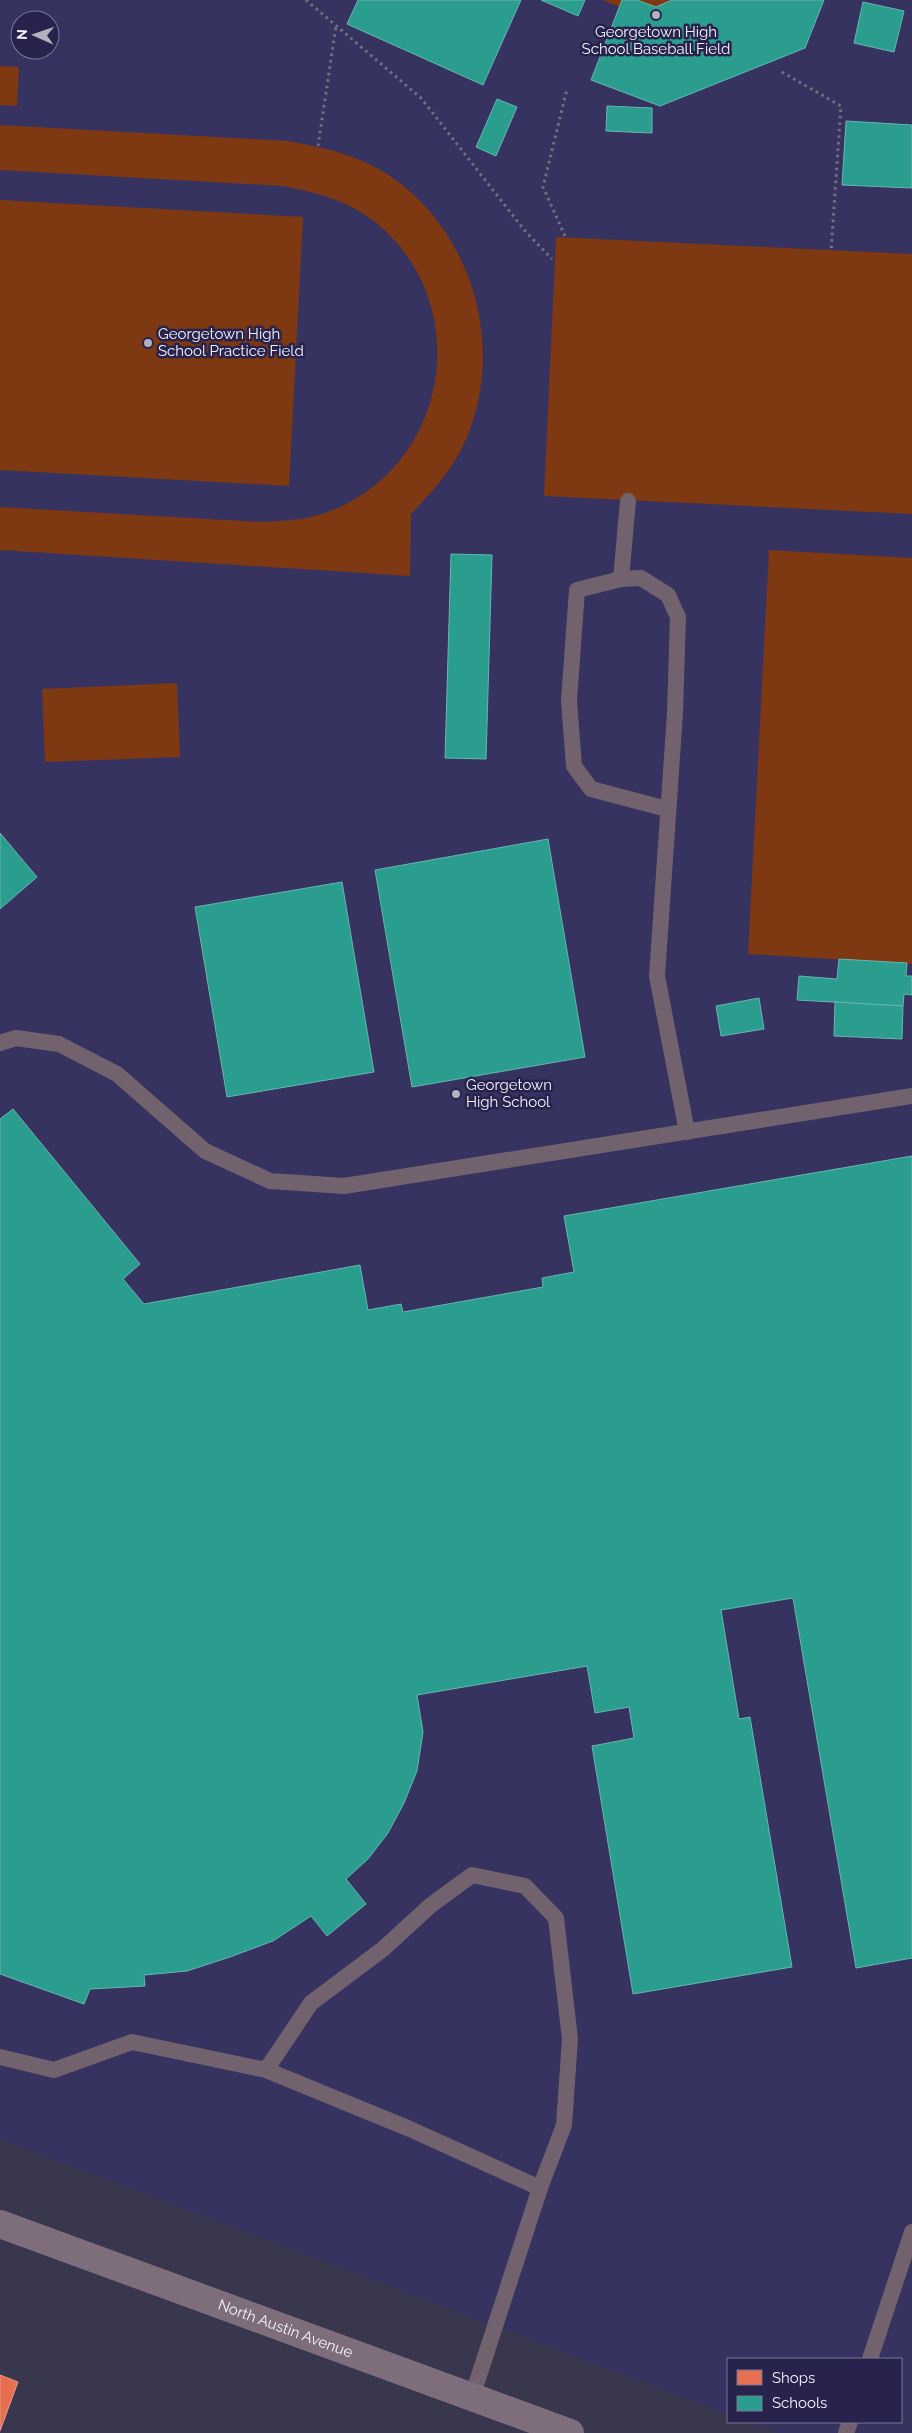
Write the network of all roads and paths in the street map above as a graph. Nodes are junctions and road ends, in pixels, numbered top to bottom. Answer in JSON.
{"nodes":[{"id":1,"x":306,"y":0,"type":"edge"},
{"id":2,"x":336,"y":26,"type":"junction"},
{"id":3,"x":782,"y":72,"type":"dead end"},
{"id":4,"x":567,"y":88,"type":"dead end"},
{"id":5,"x":318,"y":146,"type":"dead end"},
{"id":6,"x":565,"y":236,"type":"dead end"},
{"id":7,"x":831,"y":251,"type":"dead end"},
{"id":8,"x":552,"y":259,"type":"dead end"},
{"id":9,"x":628,"y":501,"type":"dead end"},
{"id":10,"x":621,"y":579,"type":"junction"},
{"id":11,"x":667,"y":809,"type":"junction"},
{"id":12,"x":0,"y":1043,"type":"edge"},
{"id":13,"x":912,"y":1096,"type":"edge"},
{"id":14,"x":687,"y":1132,"type":"junction"},
{"id":15,"x":0,"y":2057,"type":"edge"},
{"id":16,"x":266,"y":2070,"type":"junction"},
{"id":17,"x":540,"y":2188,"type":"junction"},
{"id":18,"x":0,"y":2224,"type":"edge"},
{"id":19,"x":912,"y":2232,"type":"edge"},
{"id":20,"x":870,"y":2358,"type":"edge"},
{"id":21,"x":472,"y":2397,"type":"junction"},
{"id":22,"x":570,"y":2433,"type":"edge"}],
"edges":[{"from":1,"to":2,"type":"path"},
{"from":2,"to":5,"type":"path"},
{"from":2,"to":8,"type":"path"},
{"from":3,"to":7,"type":"path"},
{"from":4,"to":6,"type":"path"},
{"from":9,"to":10,"type":"lane"},
{"from":10,"to":11,"type":"lane"},
{"from":10,"to":11,"type":"lane"},
{"from":11,"to":14,"type":"lane"},
{"from":12,"to":14,"type":"lane"},
{"from":13,"to":14,"type":"lane"},
{"from":15,"to":16,"type":"lane"},
{"from":16,"to":17,"type":"lane"},
{"from":16,"to":17,"type":"lane"},
{"from":17,"to":21,"type":"lane"},
{"from":18,"to":21,"type":"main road","name":"North Austin Avenue"},
{"from":19,"to":20,"type":"lane"},
{"from":21,"to":22,"type":"main road","name":"North Austin Avenue"}]}
